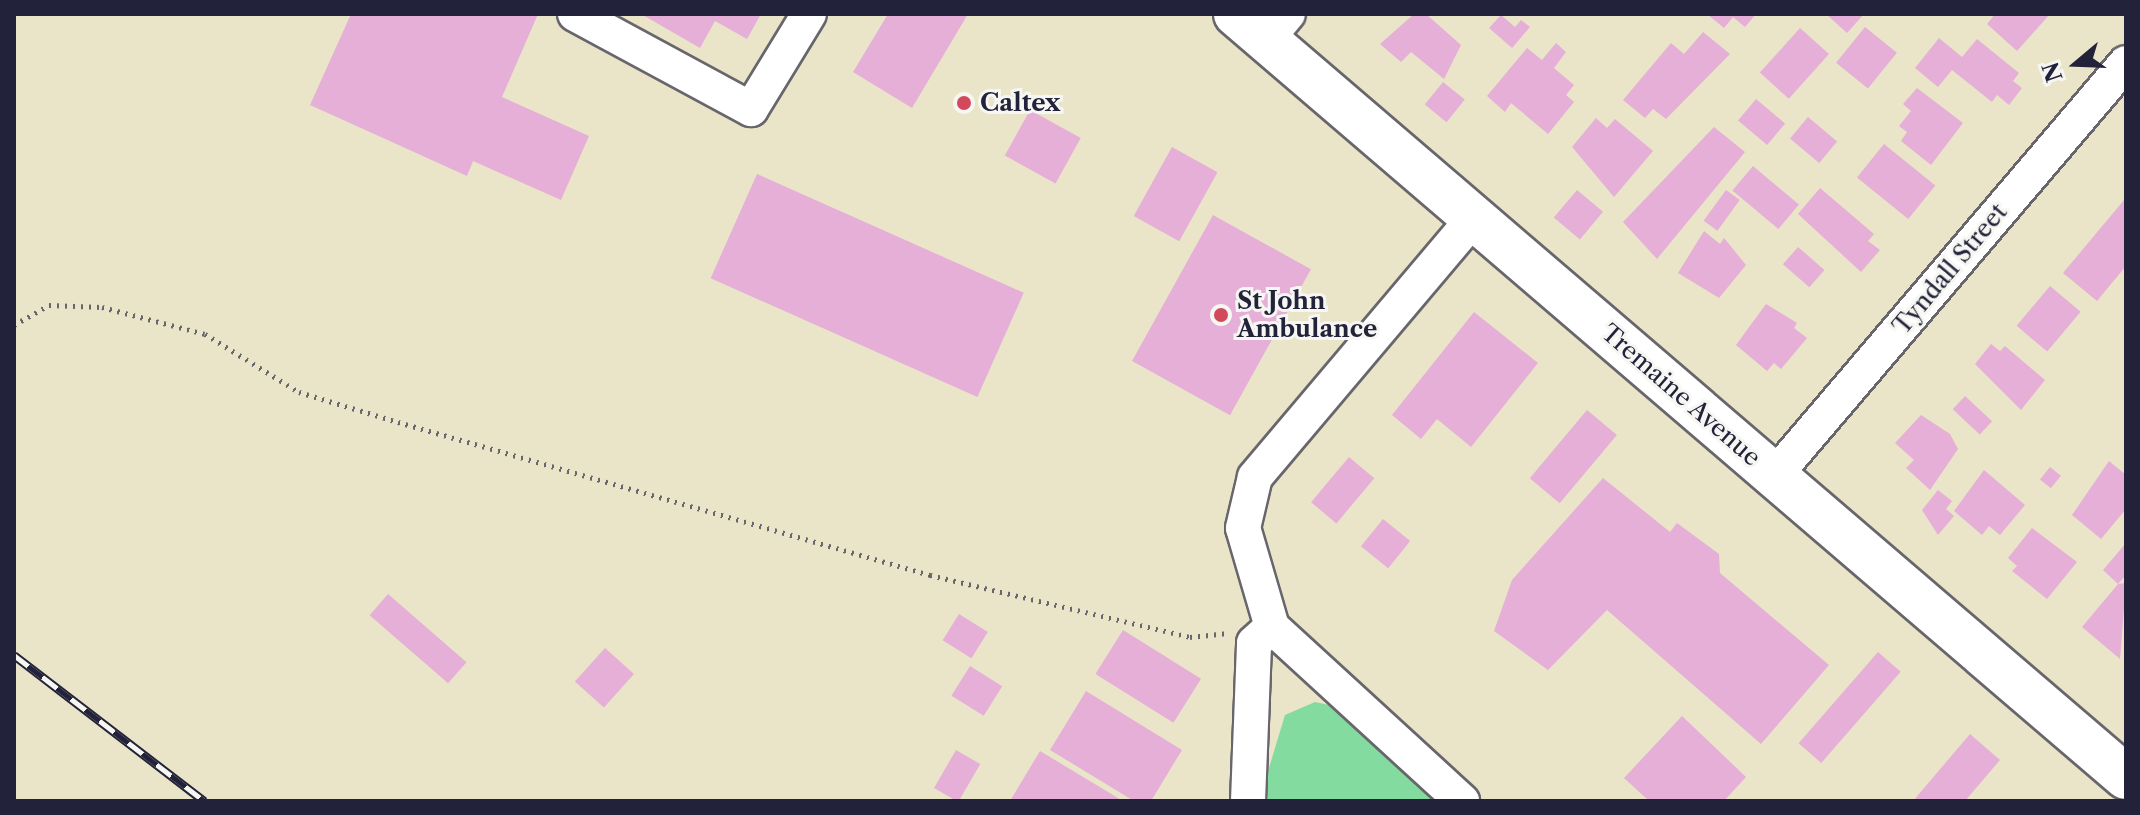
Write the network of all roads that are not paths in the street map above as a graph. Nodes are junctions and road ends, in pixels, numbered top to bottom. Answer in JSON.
{"nodes":[{"id":1,"x":575,"y":14,"type":"edge"},
{"id":2,"x":809,"y":14,"type":"edge"},
{"id":3,"x":1263,"y":23,"type":"edge"},
{"id":4,"x":2126,"y":63,"type":"edge"},
{"id":5,"x":1474,"y":218,"type":"junction"},
{"id":6,"x":1775,"y":475,"type":"junction"},
{"id":7,"x":1272,"y":627,"type":"junction"},
{"id":8,"x":2126,"y":777,"type":"edge"},
{"id":9,"x":1248,"y":801,"type":"edge"},
{"id":10,"x":1462,"y":801,"type":"edge"}],
"edges":[{"from":1,"to":2,"type":"street"},
{"from":3,"to":5,"type":"main road","name":"Tremaine Avenue"},
{"from":4,"to":6,"type":"street","name":"Tyndall Street"},
{"from":5,"to":6,"type":"main road","name":"Tremaine Avenue"},
{"from":5,"to":7,"type":"street"},
{"from":6,"to":8,"type":"main road","name":"Tremaine Avenue"},
{"from":7,"to":9,"type":"street"},
{"from":7,"to":10,"type":"street"}]}
